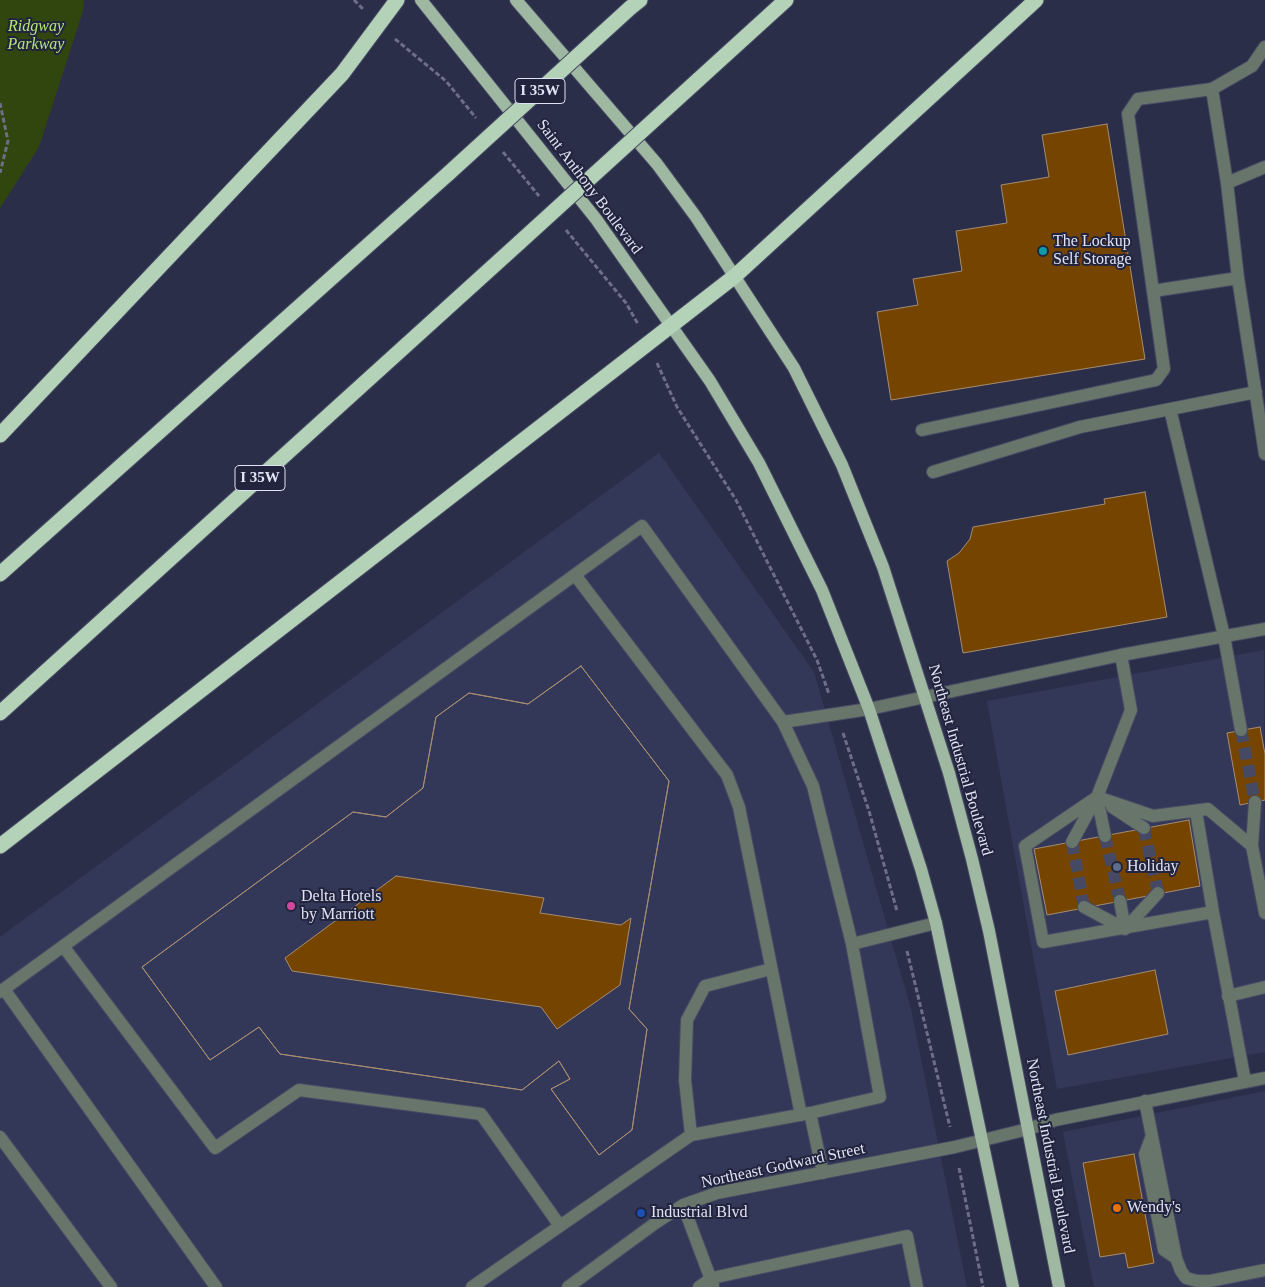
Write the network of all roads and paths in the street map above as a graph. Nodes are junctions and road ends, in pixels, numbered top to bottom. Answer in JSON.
{"nodes":[{"id":1,"x":397,"y":0,"type":"edge"},
{"id":2,"x":421,"y":0,"type":"edge"},
{"id":3,"x":516,"y":0,"type":"edge"},
{"id":4,"x":786,"y":0,"type":"edge"},
{"id":5,"x":1036,"y":0,"type":"edge"},
{"id":6,"x":635,"y":4,"type":"edge"},
{"id":7,"x":397,"y":41,"type":"dead end"},
{"id":8,"x":1265,"y":47,"type":"edge"},
{"id":9,"x":1212,"y":89,"type":"junction"},
{"id":10,"x":0,"y":103,"type":"edge"},
{"id":11,"x":477,"y":119,"type":"dead end"},
{"id":12,"x":502,"y":150,"type":"dead end"},
{"id":13,"x":1265,"y":168,"type":"edge"},
{"id":14,"x":0,"y":173,"type":"edge"},
{"id":15,"x":1227,"y":184,"type":"junction"},
{"id":16,"x":545,"y":204,"type":"dead end"},
{"id":17,"x":564,"y":226,"type":"dead end"},
{"id":18,"x":735,"y":276,"type":"junction"},
{"id":19,"x":1238,"y":278,"type":"junction"},
{"id":20,"x":1153,"y":291,"type":"junction"},
{"id":21,"x":637,"y":322,"type":"dead end"},
{"id":22,"x":671,"y":327,"type":"junction"},
{"id":23,"x":1256,"y":392,"type":"junction"},
{"id":24,"x":672,"y":396,"type":"dead end"},
{"id":25,"x":1170,"y":409,"type":"junction"},
{"id":26,"x":922,"y":430,"type":"dead end"},
{"id":27,"x":0,"y":435,"type":"edge"},
{"id":28,"x":1265,"y":454,"type":"edge"},
{"id":29,"x":933,"y":472,"type":"dead end"},
{"id":30,"x":0,"y":574,"type":"edge"},
{"id":31,"x":575,"y":574,"type":"junction"},
{"id":32,"x":1265,"y":629,"type":"edge"},
{"id":33,"x":1224,"y":636,"type":"junction"},
{"id":34,"x":1121,"y":655,"type":"junction"},
{"id":35,"x":925,"y":698,"type":"junction"},
{"id":36,"x":869,"y":709,"type":"junction"},
{"id":37,"x":0,"y":713,"type":"edge"},
{"id":38,"x":836,"y":715,"type":"junction"},
{"id":39,"x":783,"y":722,"type":"junction"},
{"id":40,"x":1241,"y":730,"type":"tunnel mouth"},
{"id":41,"x":1097,"y":797,"type":"junction"},
{"id":42,"x":1255,"y":802,"type":"tunnel mouth"},
{"id":43,"x":1196,"y":811,"type":"junction"},
{"id":44,"x":1144,"y":828,"type":"tunnel mouth"},
{"id":45,"x":1105,"y":836,"type":"tunnel mouth"},
{"id":46,"x":1072,"y":842,"type":"tunnel mouth"},
{"id":47,"x":0,"y":846,"type":"edge"},
{"id":48,"x":1252,"y":846,"type":"junction"},
{"id":49,"x":1158,"y":894,"type":"dead end"},
{"id":50,"x":1120,"y":901,"type":"tunnel mouth"},
{"id":51,"x":1084,"y":907,"type":"dead end"},
{"id":52,"x":1213,"y":912,"type":"junction"},
{"id":53,"x":1265,"y":913,"type":"edge"},
{"id":54,"x":936,"y":923,"type":"junction"},
{"id":55,"x":1125,"y":928,"type":"junction"},
{"id":56,"x":903,"y":932,"type":"junction"},
{"id":57,"x":852,"y":944,"type":"junction"},
{"id":58,"x":63,"y":946,"type":"junction"},
{"id":59,"x":771,"y":969,"type":"junction"},
{"id":60,"x":1265,"y":987,"type":"edge"},
{"id":61,"x":2,"y":990,"type":"edge"},
{"id":62,"x":1228,"y":996,"type":"junction"},
{"id":63,"x":1265,"y":1078,"type":"edge"},
{"id":64,"x":1245,"y":1081,"type":"junction"},
{"id":65,"x":1145,"y":1101,"type":"junction"},
{"id":66,"x":947,"y":1112,"type":"dead end"},
{"id":67,"x":805,"y":1114,"type":"junction"},
{"id":68,"x":1028,"y":1129,"type":"junction"},
{"id":69,"x":691,"y":1136,"type":"junction"},
{"id":70,"x":0,"y":1137,"type":"edge"},
{"id":71,"x":983,"y":1140,"type":"junction"},
{"id":72,"x":823,"y":1173,"type":"junction"},
{"id":73,"x":961,"y":1179,"type":"dead end"},
{"id":74,"x":683,"y":1205,"type":"junction"},
{"id":75,"x":560,"y":1226,"type":"junction"},
{"id":76,"x":1265,"y":1270,"type":"edge"},
{"id":77,"x":713,"y":1282,"type":"edge"},
{"id":78,"x":111,"y":1287,"type":"edge"},
{"id":79,"x":216,"y":1287,"type":"edge"},
{"id":80,"x":472,"y":1287,"type":"edge"},
{"id":81,"x":568,"y":1287,"type":"edge"},
{"id":82,"x":699,"y":1287,"type":"edge"},
{"id":83,"x":916,"y":1287,"type":"edge"},
{"id":84,"x":983,"y":1287,"type":"edge"},
{"id":85,"x":1014,"y":1287,"type":"edge"},
{"id":86,"x":1059,"y":1287,"type":"edge"}],
"edges":[{"from":1,"to":27,"type":"highway"},
{"from":2,"to":22,"type":"main road","name":"Saint Anthony Boulevard"},
{"from":3,"to":18,"type":"main road"},
{"from":4,"to":37,"type":"highway","number":"I 35W","bridge":true},
{"from":5,"to":18,"type":"highway"},
{"from":6,"to":30,"type":"highway","number":"I 35W","bridge":true},
{"from":7,"to":11,"type":"path"},
{"from":8,"to":9,"type":"street"},
{"from":9,"to":15,"type":"street"},
{"from":9,"to":20,"type":"street"},
{"from":10,"to":14,"type":"path"},
{"from":12,"to":16,"type":"path"},
{"from":13,"to":15,"type":"street"},
{"from":15,"to":19,"type":"street"},
{"from":17,"to":21,"type":"path"},
{"from":18,"to":22,"type":"highway"},
{"from":18,"to":35,"type":"main road","name":"Northeast Industrial Boulevard"},
{"from":19,"to":20,"type":"street"},
{"from":19,"to":23,"type":"street"},
{"from":20,"to":26,"type":"street"},
{"from":22,"to":36,"type":"main road"},
{"from":22,"to":47,"type":"highway"},
{"from":23,"to":25,"type":"street"},
{"from":23,"to":28,"type":"street"},
{"from":24,"to":38,"type":"path"},
{"from":25,"to":29,"type":"street"},
{"from":25,"to":33,"type":"street"},
{"from":31,"to":39,"type":"street"},
{"from":31,"to":58,"type":"street"},
{"from":31,"to":59,"type":"street"},
{"from":32,"to":33,"type":"street"},
{"from":33,"to":34,"type":"street"},
{"from":33,"to":40,"type":"street"},
{"from":34,"to":35,"type":"street"},
{"from":34,"to":41,"type":"street"},
{"from":35,"to":36,"type":"street"},
{"from":35,"to":68,"type":"main road","name":"Northeast Industrial Boulevard"},
{"from":36,"to":38,"type":"street"},
{"from":36,"to":54,"type":"main road"},
{"from":38,"to":39,"type":"street"},
{"from":38,"to":56,"type":"path"},
{"from":39,"to":57,"type":"street"},
{"from":41,"to":43,"type":"street"},
{"from":41,"to":44,"type":"street"},
{"from":41,"to":45,"type":"street"},
{"from":41,"to":46,"type":"street"},
{"from":41,"to":55,"type":"street"},
{"from":42,"to":48,"type":"street"},
{"from":43,"to":48,"type":"street"},
{"from":43,"to":52,"type":"street"},
{"from":48,"to":53,"type":"street"},
{"from":49,"to":55,"type":"street"},
{"from":50,"to":55,"type":"street"},
{"from":51,"to":55,"type":"street"},
{"from":52,"to":55,"type":"street"},
{"from":52,"to":62,"type":"street"},
{"from":54,"to":56,"type":"street"},
{"from":54,"to":71,"type":"main road"},
{"from":56,"to":57,"type":"street"},
{"from":56,"to":66,"type":"path"},
{"from":57,"to":67,"type":"street"},
{"from":58,"to":61,"type":"street"},
{"from":58,"to":75,"type":"street"},
{"from":59,"to":67,"type":"street"},
{"from":59,"to":69,"type":"street"},
{"from":60,"to":62,"type":"street"},
{"from":61,"to":79,"type":"street"},
{"from":62,"to":64,"type":"street"},
{"from":63,"to":64,"type":"street","name":"Northeast Godward Street"},
{"from":64,"to":65,"type":"street","name":"Northeast Godward Street"},
{"from":65,"to":68,"type":"street","name":"Northeast Godward Street"},
{"from":65,"to":76,"type":"street"},
{"from":67,"to":69,"type":"street"},
{"from":67,"to":72,"type":"street"},
{"from":68,"to":71,"type":"street","name":"Northeast Godward Street"},
{"from":68,"to":86,"type":"main road","name":"Northeast Industrial Boulevard"},
{"from":69,"to":75,"type":"street"},
{"from":70,"to":78,"type":"street"},
{"from":71,"to":72,"type":"street","name":"Northeast Godward Street"},
{"from":71,"to":85,"type":"main road"},
{"from":72,"to":74,"type":"street","name":"Northeast Godward Street"},
{"from":73,"to":84,"type":"path"},
{"from":74,"to":77,"type":"street"},
{"from":74,"to":81,"type":"street","name":"Northeast Godward Street"},
{"from":75,"to":80,"type":"street"},
{"from":77,"to":82,"type":"street"},
{"from":77,"to":83,"type":"street"}]}
